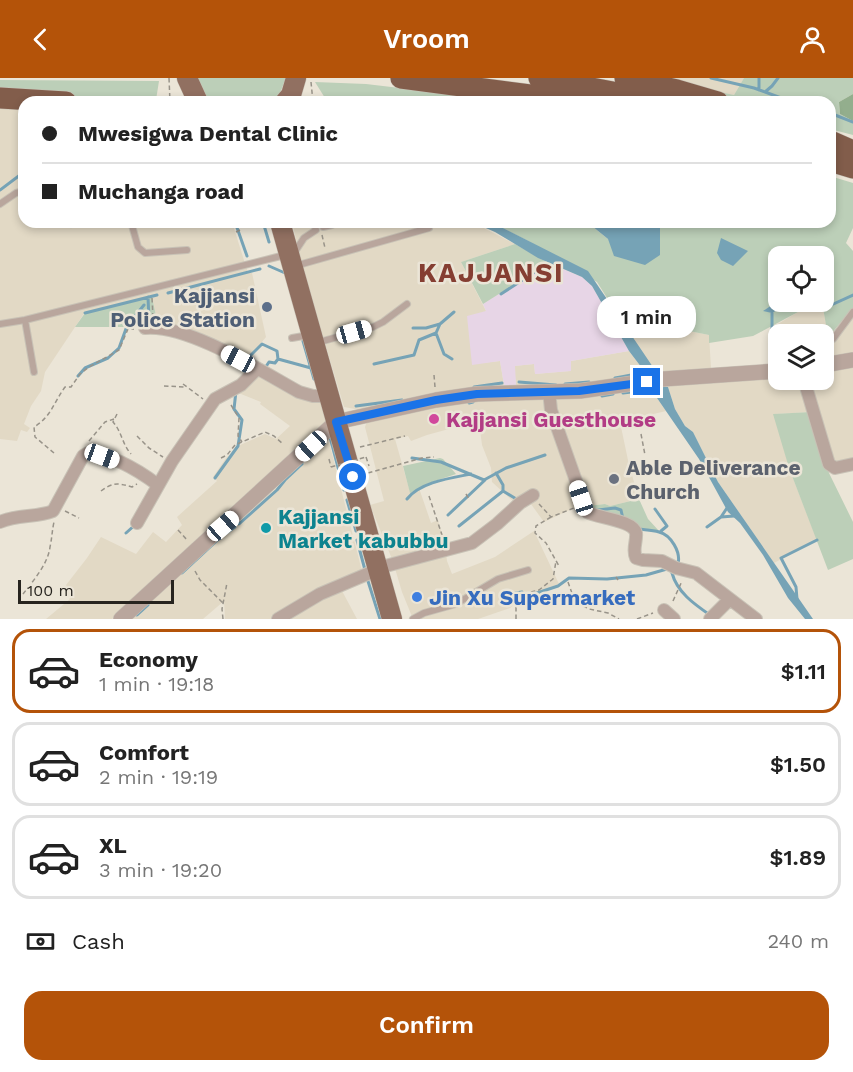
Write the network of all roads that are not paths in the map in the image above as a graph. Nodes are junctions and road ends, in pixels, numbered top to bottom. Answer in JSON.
{"nodes":[{"id":1,"x":187,"y":78,"type":"edge"},
{"id":2,"x":296,"y":78,"type":"edge"},
{"id":3,"x":401,"y":78,"type":"edge"},
{"id":4,"x":539,"y":78,"type":"edge"},
{"id":5,"x":625,"y":78,"type":"edge"},
{"id":6,"x":195,"y":96,"type":"edge"},
{"id":7,"x":290,"y":96,"type":"edge"},
{"id":8,"x":538,"y":96,"type":"edge"},
{"id":9,"x":634,"y":96,"type":"edge"},
{"id":10,"x":698,"y":96,"type":"edge"},
{"id":11,"x":0,"y":98,"type":"edge"},
{"id":12,"x":18,"y":99,"type":"edge"},
{"id":13,"x":836,"y":144,"type":"edge"},
{"id":14,"x":836,"y":148,"type":"edge"},
{"id":15,"x":853,"y":152,"type":"edge"},
{"id":16,"x":836,"y":163,"type":"edge"},
{"id":17,"x":836,"y":167,"type":"edge"},
{"id":18,"x":853,"y":168,"type":"edge"},
{"id":19,"x":18,"y":192,"type":"edge"},
{"id":20,"x":0,"y":204,"type":"edge"},
{"id":21,"x":133,"y":228,"type":"edge"},
{"id":22,"x":281,"y":228,"type":"edge"},
{"id":23,"x":316,"y":228,"type":"edge"},
{"id":24,"x":429,"y":228,"type":"dead end"},
{"id":25,"x":187,"y":250,"type":"dead end"},
{"id":26,"x":292,"y":259,"type":"junction"},
{"id":27,"x":406,"y":304,"type":"dead end"},
{"id":28,"x":853,"y":312,"type":"edge"},
{"id":29,"x":25,"y":320,"type":"junction"},
{"id":30,"x":0,"y":324,"type":"edge"},
{"id":31,"x":149,"y":328,"type":"road end"},
{"id":32,"x":292,"y":338,"type":"dead end"},
{"id":33,"x":834,"y":338,"type":"edge"},
{"id":34,"x":314,"y":339,"type":"junction"},
{"id":35,"x":853,"y":360,"type":"edge"},
{"id":36,"x":834,"y":363,"type":"edge"},
{"id":37,"x":257,"y":369,"type":"junction"},
{"id":38,"x":34,"y":372,"type":"dead end"},
{"id":39,"x":768,"y":372,"type":"edge"},
{"id":40,"x":807,"y":390,"type":"edge"},
{"id":41,"x":549,"y":391,"type":"junction"},
{"id":42,"x":330,"y":396,"type":"junction"},
{"id":43,"x":336,"y":422,"type":"junction"},
{"id":44,"x":853,"y":464,"type":"edge"},
{"id":45,"x":158,"y":485,"type":"junction"},
{"id":46,"x":533,"y":495,"type":"road end"},
{"id":47,"x":0,"y":522,"type":"edge"},
{"id":48,"x":136,"y":523,"type":"dead end"},
{"id":49,"x":379,"y":568,"type":"junction"},
{"id":50,"x":528,"y":570,"type":"dead end"},
{"id":51,"x":730,"y":599,"type":"junction"},
{"id":52,"x":664,"y":610,"type":"road end"},
{"id":53,"x":121,"y":619,"type":"edge"},
{"id":54,"x":278,"y":619,"type":"edge"},
{"id":55,"x":392,"y":619,"type":"edge"},
{"id":56,"x":413,"y":619,"type":"edge"},
{"id":57,"x":674,"y":619,"type":"edge"},
{"id":58,"x":710,"y":619,"type":"edge"},
{"id":59,"x":756,"y":619,"type":"edge"}],
"edges":[{"from":1,"to":6,"type":"main road"},
{"from":2,"to":7,"type":"main road"},
{"from":3,"to":8,"type":"highway"},
{"from":4,"to":9,"type":"highway"},
{"from":5,"to":10,"type":"highway"},
{"from":11,"to":12,"type":"highway"},
{"from":13,"to":15,"type":"highway"},
{"from":14,"to":15,"type":"highway"},
{"from":16,"to":18,"type":"highway"},
{"from":17,"to":18,"type":"highway"},
{"from":19,"to":20,"type":"lane"},
{"from":21,"to":25,"type":"lane"},
{"from":22,"to":26,"type":"main road"},
{"from":23,"to":26,"type":"lane"},
{"from":24,"to":26,"type":"lane"},
{"from":26,"to":29,"type":"lane"},
{"from":26,"to":34,"type":"main road"},
{"from":27,"to":34,"type":"lane"},
{"from":28,"to":33,"type":"lane"},
{"from":29,"to":30,"type":"lane"},
{"from":29,"to":38,"type":"lane"},
{"from":31,"to":37,"type":"street"},
{"from":32,"to":34,"type":"lane"},
{"from":34,"to":42,"type":"main road"},
{"from":35,"to":36,"type":"street"},
{"from":37,"to":42,"type":"street"},
{"from":37,"to":45,"type":"street"},
{"from":39,"to":41,"type":"street"},
{"from":40,"to":44,"type":"street"},
{"from":41,"to":43,"type":"street"},
{"from":41,"to":51,"type":"street"},
{"from":42,"to":43,"type":"main road"},
{"from":43,"to":49,"type":"main road"},
{"from":43,"to":53,"type":"street"},
{"from":45,"to":47,"type":"street"},
{"from":45,"to":48,"type":"street"},
{"from":46,"to":49,"type":"street"},
{"from":49,"to":54,"type":"street"},
{"from":49,"to":55,"type":"main road"},
{"from":50,"to":56,"type":"lane"},
{"from":51,"to":58,"type":"street"},
{"from":51,"to":59,"type":"street"},
{"from":52,"to":57,"type":"street"}]}
